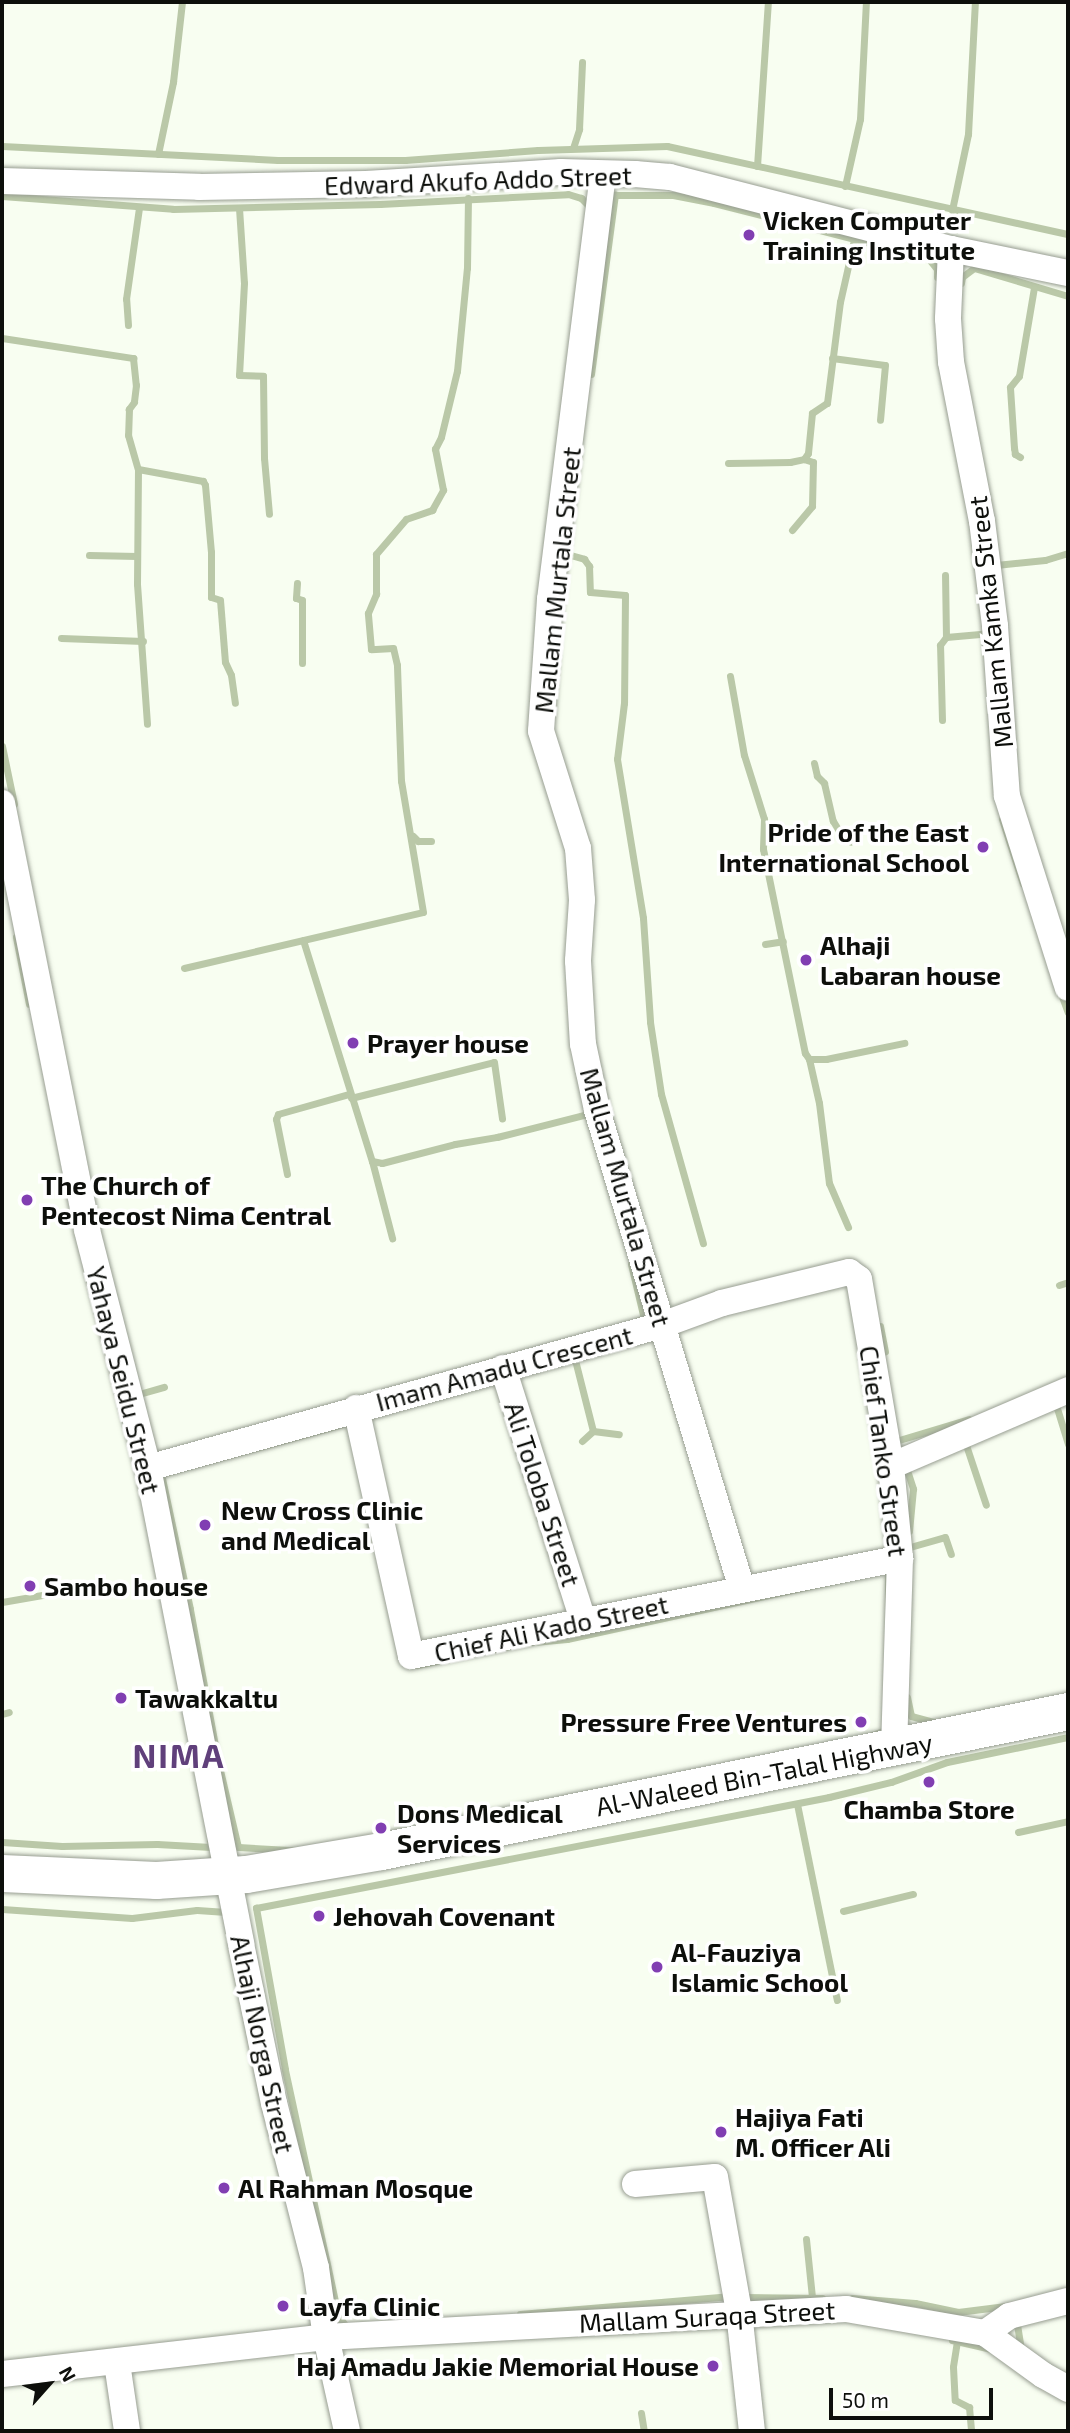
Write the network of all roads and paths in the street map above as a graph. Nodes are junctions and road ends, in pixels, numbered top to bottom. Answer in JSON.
{"nodes":[{"id":1,"x":603,"y":174,"type":"junction"},
{"id":2,"x":2,"y":181,"type":"edge"},
{"id":3,"x":951,"y":249,"type":"junction"},
{"id":4,"x":1068,"y":273,"type":"edge"},
{"id":5,"x":2,"y":803,"type":"edge"},
{"id":6,"x":1068,"y":988,"type":"edge"},
{"id":7,"x":859,"y":1279,"type":"joint"},
{"id":8,"x":662,"y":1325,"type":"junction"},
{"id":9,"x":503,"y":1368,"type":"junction"},
{"id":10,"x":1068,"y":1390,"type":"edge"},
{"id":11,"x":356,"y":1408,"type":"junction"},
{"id":12,"x":891,"y":1466,"type":"junction"},
{"id":13,"x":148,"y":1468,"type":"junction"},
{"id":14,"x":900,"y":1558,"type":"junction"},
{"id":15,"x":742,"y":1589,"type":"junction"},
{"id":16,"x":583,"y":1620,"type":"junction"},
{"id":17,"x":1068,"y":1711,"type":"edge"},
{"id":18,"x":894,"y":1749,"type":"junction"},
{"id":19,"x":2,"y":1872,"type":"edge"},
{"id":20,"x":229,"y":1874,"type":"junction"},
{"id":21,"x":635,"y":2184,"type":"dead end"},
{"id":22,"x":1068,"y":2301,"type":"edge"},
{"id":23,"x":739,"y":2312,"type":"junction"},
{"id":24,"x":985,"y":2333,"type":"junction"},
{"id":25,"x":326,"y":2337,"type":"junction"},
{"id":26,"x":117,"y":2363,"type":"junction"},
{"id":27,"x":2,"y":2374,"type":"edge"},
{"id":28,"x":1068,"y":2389,"type":"edge"},
{"id":29,"x":127,"y":2431,"type":"edge"},
{"id":30,"x":347,"y":2431,"type":"edge"},
{"id":31,"x":752,"y":2431,"type":"edge"}],
"edges":[{"from":1,"to":2,"type":"street","name":"Edward Akufo Addo Street"},
{"from":1,"to":3,"type":"street","name":"Edward Akufo Addo Street"},
{"from":1,"to":8,"type":"street","name":"Mallam Murtala Street"},
{"from":3,"to":4,"type":"street","name":"Edward Akufo Addo Street"},
{"from":3,"to":6,"type":"street","name":"Mallam Kamka Street"},
{"from":5,"to":13,"type":"street","name":"Yahaya Seidu Street"},
{"from":7,"to":8,"type":"street","name":"Imam Amadu Crescent"},
{"from":7,"to":12,"type":"street","name":"Chief Tanko Street"},
{"from":8,"to":9,"type":"street","name":"Imam Amadu Crescent"},
{"from":8,"to":15,"type":"street","name":"Mallam Murtala Street"},
{"from":9,"to":11,"type":"street","name":"Imam Amadu Crescent"},
{"from":9,"to":16,"type":"street","name":"Ali Toloba Street"},
{"from":10,"to":12,"type":"street"},
{"from":11,"to":13,"type":"street","name":"Imam Amadu Crescent"},
{"from":11,"to":16,"type":"street","name":"Chief Ali Kado Street"},
{"from":12,"to":14,"type":"street","name":"Chief Tanko Street"},
{"from":13,"to":20,"type":"street","name":"Yahaya Seidu Street"},
{"from":14,"to":15,"type":"street","name":"Chief Ali Kado Street"},
{"from":14,"to":18,"type":"street","name":"Chief Tanko Street"},
{"from":15,"to":16,"type":"street","name":"Chief Ali Kado Street"},
{"from":17,"to":18,"type":"street","name":"Al-Waleed Bin-Talal Highway"},
{"from":18,"to":20,"type":"street","name":"Al-Waleed Bin-Talal Highway"},
{"from":19,"to":20,"type":"street","name":"Al-Waleed Bin-Talal Highway"},
{"from":20,"to":25,"type":"street","name":"Alhaji Norga Street"},
{"from":21,"to":23,"type":"street"},
{"from":22,"to":24,"type":"street"},
{"from":23,"to":24,"type":"street","name":"Mallam Suraqa Street"},
{"from":23,"to":25,"type":"street","name":"Mallam Suraqa Street"},
{"from":23,"to":31,"type":"street"},
{"from":24,"to":28,"type":"street","name":"Mallam Suraqa Street"},
{"from":25,"to":26,"type":"street","name":"Mallam Suraqa Street"},
{"from":25,"to":30,"type":"street","name":"Alhaji Norga Street"},
{"from":26,"to":27,"type":"street","name":"Mallam Suraqa Street"},
{"from":26,"to":29,"type":"street"}]}
